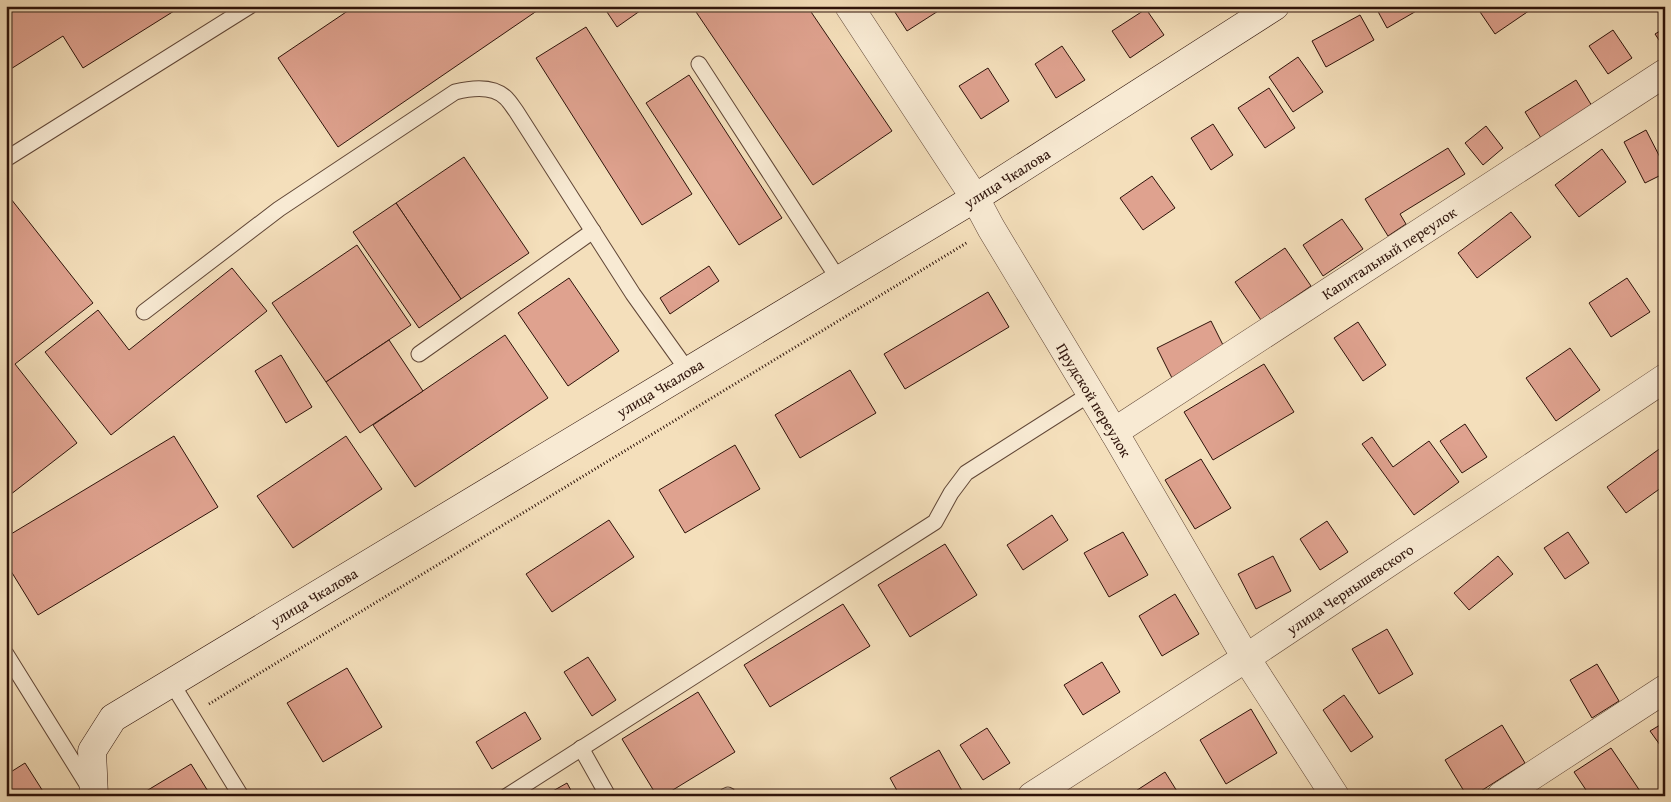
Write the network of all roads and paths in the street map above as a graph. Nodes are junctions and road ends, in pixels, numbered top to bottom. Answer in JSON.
{"nodes":[{"id":1,"x":250,"y":6,"type":"edge"},
{"id":2,"x":849,"y":6,"type":"edge"},
{"id":3,"x":1275,"y":6,"type":"edge"},
{"id":4,"x":699,"y":64,"type":"dead end"},
{"id":5,"x":1665,"y":73,"type":"edge"},
{"id":6,"x":6,"y":159,"type":"edge"},
{"id":7,"x":975,"y":198,"type":"junction"},
{"id":8,"x":991,"y":228,"type":"junction"},
{"id":9,"x":593,"y":231,"type":"junction"},
{"id":10,"x":839,"y":280,"type":"junction"},
{"id":11,"x":144,"y":312,"type":"dead end"},
{"id":12,"x":419,"y":354,"type":"dead end"},
{"id":13,"x":688,"y":371,"type":"junction"},
{"id":14,"x":1665,"y":378,"type":"edge"},
{"id":15,"x":1090,"y":394,"type":"junction"},
{"id":16,"x":1114,"y":432,"type":"junction"},
{"id":17,"x":6,"y":654,"type":"edge"},
{"id":18,"x":1246,"y":658,"type":"junction"},
{"id":19,"x":171,"y":682,"type":"junction"},
{"id":20,"x":1665,"y":688,"type":"edge"},
{"id":21,"x":191,"y":715,"type":"junction"},
{"id":22,"x":581,"y":748,"type":"junction"},
{"id":23,"x":94,"y":796,"type":"edge"},
{"id":24,"x":241,"y":796,"type":"edge"},
{"id":25,"x":507,"y":796,"type":"edge"},
{"id":26,"x":608,"y":796,"type":"edge"},
{"id":27,"x":1032,"y":796,"type":"edge"},
{"id":28,"x":1335,"y":796,"type":"edge"},
{"id":29,"x":1501,"y":796,"type":"edge"}],
"edges":[{"from":1,"to":6,"type":"lane"},
{"from":2,"to":7,"type":"street","name":"Прудской переулок"},
{"from":3,"to":7,"type":"street","name":"улица Чкалова"},
{"from":4,"to":10,"type":"lane"},
{"from":5,"to":16,"type":"street","name":"Капитальный переулок"},
{"from":7,"to":8,"type":"street","name":"Прудской переулок"},
{"from":7,"to":10,"type":"street","name":"улица Чкалова"},
{"from":8,"to":15,"type":"street","name":"Прудской переулок"},
{"from":8,"to":21,"type":"path"},
{"from":9,"to":11,"type":"lane"},
{"from":9,"to":12,"type":"lane"},
{"from":9,"to":13,"type":"lane"},
{"from":10,"to":13,"type":"street","name":"улица Чкалова"},
{"from":13,"to":19,"type":"street","name":"улица Чкалова"},
{"from":14,"to":18,"type":"street","name":"улица Чернышевского"},
{"from":15,"to":16,"type":"street","name":"Прудской переулок"},
{"from":15,"to":22,"type":"lane"},
{"from":16,"to":18,"type":"street","name":"Прудской переулок"},
{"from":17,"to":23,"type":"lane"},
{"from":18,"to":27,"type":"street","name":"улица Чернышевского"},
{"from":18,"to":28,"type":"street","name":"Прудской переулок"},
{"from":19,"to":21,"type":"lane"},
{"from":19,"to":23,"type":"street","name":"улица Чкалова"},
{"from":20,"to":29,"type":"street"},
{"from":21,"to":24,"type":"lane"},
{"from":22,"to":25,"type":"lane"},
{"from":22,"to":26,"type":"lane"}]}
